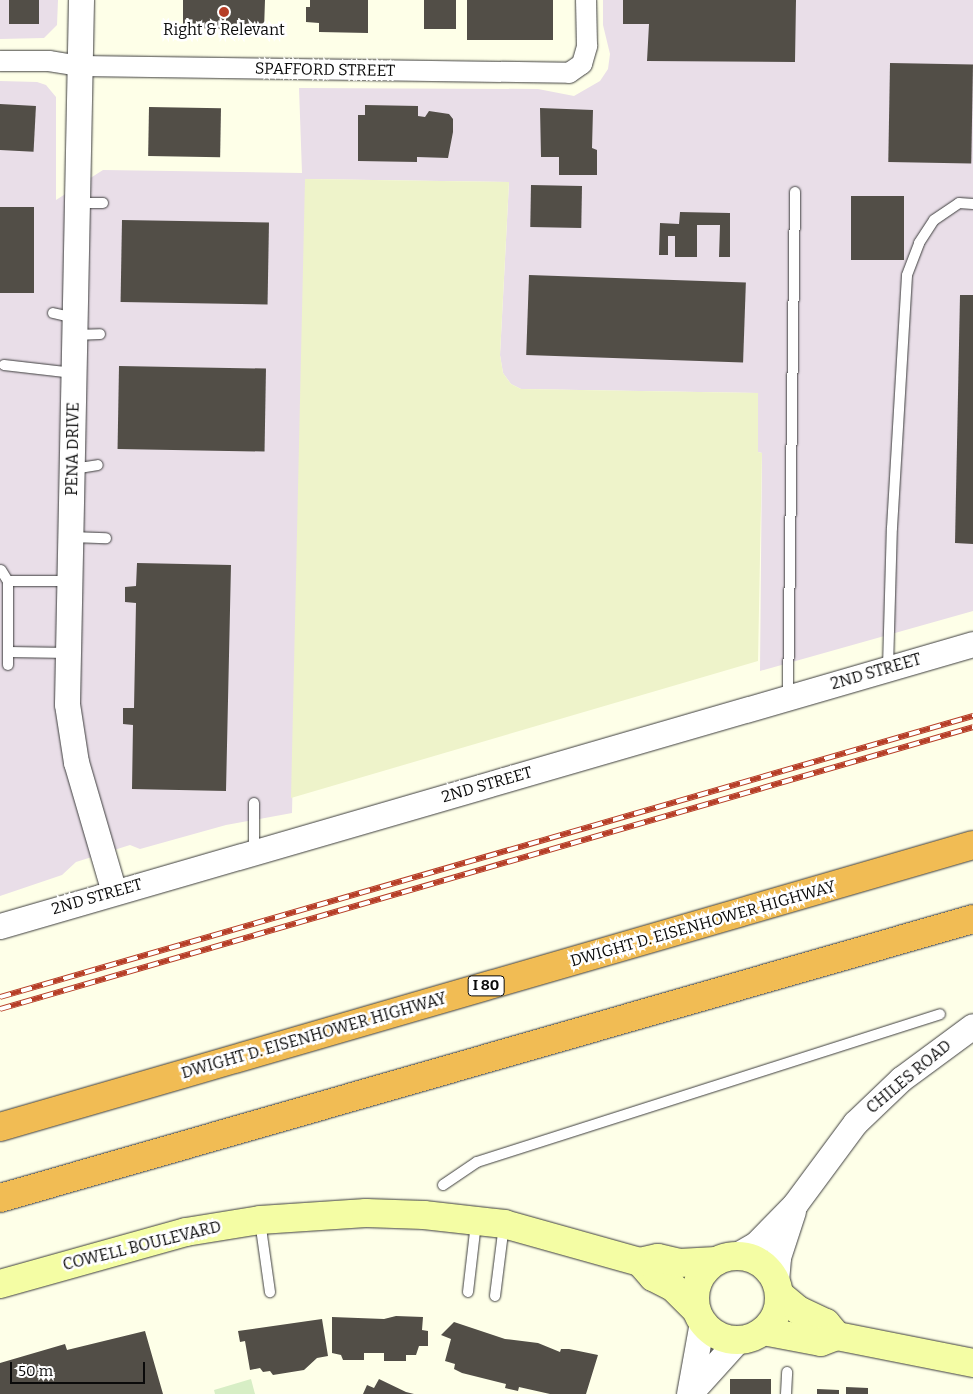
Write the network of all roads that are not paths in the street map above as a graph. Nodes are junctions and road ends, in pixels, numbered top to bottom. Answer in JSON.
{"nodes":[{"id":1,"x":81,"y":0,"type":"edge"},
{"id":2,"x":586,"y":0,"type":"edge"},
{"id":3,"x":0,"y":61,"type":"edge"},
{"id":4,"x":81,"y":66,"type":"junction"},
{"id":5,"x":795,"y":192,"type":"dead end"},
{"id":6,"x":103,"y":202,"type":"dead end"},
{"id":7,"x":78,"y":203,"type":"junction"},
{"id":8,"x":973,"y":204,"type":"edge"},
{"id":9,"x":68,"y":322,"type":"junction"},
{"id":10,"x":100,"y":334,"type":"dead end"},
{"id":11,"x":4,"y":365,"type":"dead end"},
{"id":12,"x":75,"y":373,"type":"junction"},
{"id":13,"x":98,"y":465,"type":"dead end"},
{"id":14,"x":73,"y":469,"type":"junction"},
{"id":15,"x":72,"y":537,"type":"junction"},
{"id":16,"x":106,"y":538,"type":"dead end"},
{"id":17,"x":1,"y":570,"type":"edge"},
{"id":18,"x":8,"y":581,"type":"junction"},
{"id":19,"x":70,"y":581,"type":"junction"},
{"id":20,"x":973,"y":644,"type":"edge"},
{"id":21,"x":9,"y":652,"type":"junction"},
{"id":22,"x":69,"y":654,"type":"junction"},
{"id":23,"x":8,"y":665,"type":"dead end"},
{"id":24,"x":888,"y":668,"type":"junction"},
{"id":25,"x":788,"y":698,"type":"junction"},
{"id":26,"x":254,"y":803,"type":"dead end"},
{"id":27,"x":973,"y":845,"type":"edge"},
{"id":28,"x":254,"y":852,"type":"junction"},
{"id":29,"x":114,"y":892,"type":"junction"},
{"id":30,"x":973,"y":919,"type":"edge"},
{"id":31,"x":0,"y":926,"type":"edge"},
{"id":32,"x":940,"y":1014,"type":"dead end"},
{"id":33,"x":973,"y":1026,"type":"edge"},
{"id":34,"x":0,"y":1127,"type":"edge"},
{"id":35,"x":443,"y":1185,"type":"dead end"},
{"id":36,"x":0,"y":1198,"type":"edge"},
{"id":37,"x":794,"y":1204,"type":"junction"},
{"id":38,"x":476,"y":1219,"type":"junction"},
{"id":39,"x":260,"y":1220,"type":"junction"},
{"id":40,"x":504,"y":1224,"type":"junction"},
{"id":41,"x":726,"y":1258,"type":"junction"},
{"id":42,"x":640,"y":1262,"type":"junction"},
{"id":43,"x":0,"y":1284,"type":"edge"},
{"id":44,"x":778,"y":1288,"type":"junction"},
{"id":45,"x":270,"y":1292,"type":"dead end"},
{"id":46,"x":468,"y":1292,"type":"dead end"},
{"id":47,"x":495,"y":1296,"type":"dead end"},
{"id":48,"x":699,"y":1316,"type":"junction"},
{"id":49,"x":763,"y":1331,"type":"junction"},
{"id":50,"x":837,"y":1336,"type":"junction"},
{"id":51,"x":738,"y":1340,"type":"junction"},
{"id":52,"x":973,"y":1363,"type":"edge"},
{"id":53,"x":787,"y":1372,"type":"dead end"},
{"id":54,"x":689,"y":1394,"type":"edge"},
{"id":55,"x":786,"y":1394,"type":"edge"}],
"edges":[{"from":1,"to":4,"type":"street","name":"PENA DRIVE"},
{"from":2,"to":4,"type":"street","name":"SPAFFORD STREET"},
{"from":3,"to":4,"type":"street","name":"SPAFFORD STREET"},
{"from":4,"to":7,"type":"street","name":"PENA DRIVE"},
{"from":5,"to":25,"type":"lane"},
{"from":6,"to":7,"type":"lane"},
{"from":7,"to":9,"type":"street","name":"PENA DRIVE"},
{"from":8,"to":24,"type":"lane"},
{"from":9,"to":10,"type":"lane"},
{"from":9,"to":12,"type":"street","name":"PENA DRIVE"},
{"from":11,"to":12,"type":"lane"},
{"from":12,"to":14,"type":"street","name":"PENA DRIVE"},
{"from":13,"to":14,"type":"lane"},
{"from":14,"to":15,"type":"street","name":"PENA DRIVE"},
{"from":15,"to":16,"type":"lane"},
{"from":15,"to":19,"type":"street","name":"PENA DRIVE"},
{"from":17,"to":18,"type":"lane"},
{"from":18,"to":19,"type":"lane"},
{"from":18,"to":21,"type":"lane"},
{"from":19,"to":22,"type":"street","name":"PENA DRIVE"},
{"from":20,"to":24,"type":"street","name":"2ND STREET"},
{"from":21,"to":22,"type":"lane"},
{"from":21,"to":23,"type":"lane"},
{"from":22,"to":29,"type":"street","name":"PENA DRIVE"},
{"from":24,"to":25,"type":"street","name":"2ND STREET"},
{"from":25,"to":28,"type":"street","name":"2ND STREET"},
{"from":26,"to":28,"type":"lane"},
{"from":27,"to":34,"type":"highway","name":"DWIGHT D. EISENHOWER HIGHWAY","number":"I 80"},
{"from":28,"to":29,"type":"street","name":"2ND STREET"},
{"from":29,"to":31,"type":"street","name":"2ND STREET"},
{"from":30,"to":36,"type":"highway"},
{"from":32,"to":35,"type":"lane"},
{"from":33,"to":37,"type":"street","name":"CHILES ROAD"},
{"from":37,"to":41,"type":"street"},
{"from":37,"to":44,"type":"street"},
{"from":38,"to":39,"type":"main road","name":"COWELL BOULEVARD"},
{"from":38,"to":40,"type":"main road","name":"COWELL BOULEVARD"},
{"from":38,"to":46,"type":"lane"},
{"from":39,"to":43,"type":"main road","name":"COWELL BOULEVARD"},
{"from":39,"to":45,"type":"lane"},
{"from":40,"to":42,"type":"main road","name":"COWELL BOULEVARD"},
{"from":40,"to":47,"type":"lane"},
{"from":41,"to":42,"type":"main road","name":"COWELL BOULEVARD"},
{"from":41,"to":44,"type":"main road"},
{"from":41,"to":48,"type":"main road"},
{"from":42,"to":48,"type":"main road","name":"COWELL BOULEVARD"},
{"from":44,"to":49,"type":"main road"},
{"from":44,"to":50,"type":"main road"},
{"from":48,"to":51,"type":"main road"},
{"from":48,"to":54,"type":"street"},
{"from":49,"to":50,"type":"main road"},
{"from":49,"to":51,"type":"main road"},
{"from":50,"to":52,"type":"main road"},
{"from":51,"to":54,"type":"street"},
{"from":53,"to":55,"type":"lane"}]}
